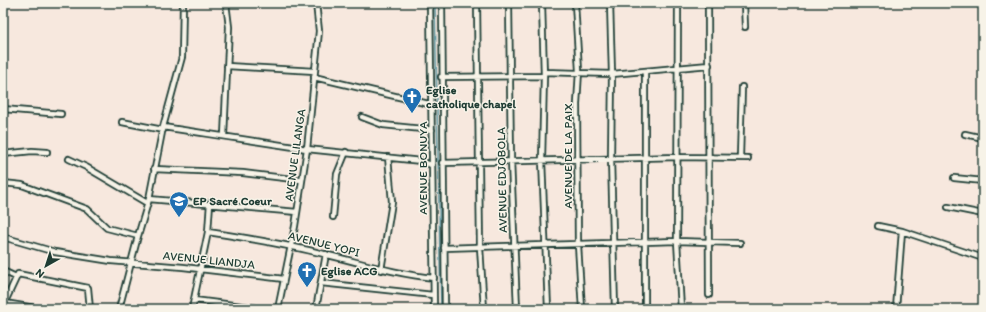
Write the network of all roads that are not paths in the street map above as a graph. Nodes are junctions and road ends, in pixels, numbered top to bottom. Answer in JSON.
{"nodes":[{"id":1,"x":183,"y":3,"type":"edge"},
{"id":2,"x":226,"y":3,"type":"edge"},
{"id":3,"x":316,"y":3,"type":"edge"},
{"id":4,"x":430,"y":3,"type":"edge"},
{"id":5,"x":442,"y":3,"type":"edge"},
{"id":6,"x":477,"y":3,"type":"edge"},
{"id":7,"x":509,"y":3,"type":"edge"},
{"id":8,"x":542,"y":3,"type":"edge"},
{"id":9,"x":575,"y":3,"type":"edge"},
{"id":10,"x":610,"y":3,"type":"edge"},
{"id":11,"x":678,"y":3,"type":"edge"},
{"id":12,"x":708,"y":3,"type":"edge"},
{"id":13,"x":744,"y":3,"type":"edge"},
{"id":14,"x":745,"y":27,"type":"dead end"},
{"id":15,"x":709,"y":65,"type":"junction"},
{"id":16,"x":227,"y":66,"type":"junction"},
{"id":17,"x":677,"y":68,"type":"junction"},
{"id":18,"x":315,"y":71,"type":"junction"},
{"id":19,"x":579,"y":71,"type":"junction"},
{"id":20,"x":645,"y":72,"type":"junction"},
{"id":21,"x":544,"y":74,"type":"junction"},
{"id":22,"x":612,"y":74,"type":"junction"},
{"id":23,"x":314,"y":77,"type":"junction"},
{"id":24,"x":441,"y":77,"type":"junction"},
{"id":25,"x":478,"y":77,"type":"junction"},
{"id":26,"x":511,"y":77,"type":"junction"},
{"id":27,"x":742,"y":87,"type":"dead end"},
{"id":28,"x":433,"y":105,"type":"junction"},
{"id":29,"x":3,"y":109,"type":"edge"},
{"id":30,"x":61,"y":114,"type":"dead end"},
{"id":31,"x":362,"y":117,"type":"dead end"},
{"id":32,"x":122,"y":122,"type":"dead end"},
{"id":33,"x":163,"y":129,"type":"junction"},
{"id":34,"x":432,"y":130,"type":"junction"},
{"id":35,"x":965,"y":134,"type":"dead end"},
{"id":36,"x":224,"y":136,"type":"junction"},
{"id":37,"x":983,"y":138,"type":"edge"},
{"id":38,"x":307,"y":149,"type":"junction"},
{"id":39,"x":47,"y":152,"type":"dead end"},
{"id":40,"x":346,"y":152,"type":"junction"},
{"id":41,"x":3,"y":154,"type":"edge"},
{"id":42,"x":388,"y":157,"type":"junction"},
{"id":43,"x":678,"y":157,"type":"junction"},
{"id":44,"x":710,"y":157,"type":"junction"},
{"id":45,"x":740,"y":157,"type":"junction"},
{"id":46,"x":645,"y":158,"type":"junction"},
{"id":47,"x":748,"y":158,"type":"dead end"},
{"id":48,"x":69,"y":159,"type":"dead end"},
{"id":49,"x":578,"y":159,"type":"junction"},
{"id":50,"x":611,"y":159,"type":"junction"},
{"id":51,"x":511,"y":160,"type":"junction"},
{"id":52,"x":542,"y":160,"type":"junction"},
{"id":53,"x":479,"y":161,"type":"junction"},
{"id":54,"x":442,"y":163,"type":"junction"},
{"id":55,"x":431,"y":165,"type":"junction"},
{"id":56,"x":154,"y":169,"type":"junction"},
{"id":57,"x":954,"y":178,"type":"dead end"},
{"id":58,"x":302,"y":180,"type":"junction"},
{"id":59,"x":983,"y":181,"type":"edge"},
{"id":60,"x":3,"y":183,"type":"edge"},
{"id":61,"x":148,"y":200,"type":"junction"},
{"id":62,"x":210,"y":203,"type":"junction"},
{"id":63,"x":948,"y":207,"type":"dead end"},
{"id":64,"x":297,"y":212,"type":"junction"},
{"id":65,"x":983,"y":214,"type":"edge"},
{"id":66,"x":333,"y":217,"type":"dead end"},
{"id":67,"x":878,"y":226,"type":"dead end"},
{"id":68,"x":902,"y":231,"type":"junction"},
{"id":69,"x":208,"y":232,"type":"junction"},
{"id":70,"x":138,"y":236,"type":"junction"},
{"id":71,"x":3,"y":237,"type":"edge"},
{"id":72,"x":677,"y":241,"type":"junction"},
{"id":73,"x":709,"y":241,"type":"junction"},
{"id":74,"x":644,"y":242,"type":"junction"},
{"id":75,"x":740,"y":243,"type":"dead end"},
{"id":76,"x":613,"y":244,"type":"junction"},
{"id":77,"x":291,"y":245,"type":"junction"},
{"id":78,"x":578,"y":245,"type":"junction"},
{"id":79,"x":513,"y":246,"type":"junction"},
{"id":80,"x":547,"y":246,"type":"junction"},
{"id":81,"x":480,"y":247,"type":"junction"},
{"id":82,"x":444,"y":248,"type":"junction"},
{"id":83,"x":326,"y":254,"type":"junction"},
{"id":84,"x":983,"y":258,"type":"edge"},
{"id":85,"x":131,"y":263,"type":"junction"},
{"id":86,"x":200,"y":268,"type":"junction"},
{"id":87,"x":382,"y":270,"type":"junction"},
{"id":88,"x":3,"y":271,"type":"edge"},
{"id":89,"x":16,"y":277,"type":"junction"},
{"id":90,"x":434,"y":278,"type":"junction"},
{"id":91,"x":284,"y":279,"type":"junction"},
{"id":92,"x":321,"y":283,"type":"junction"},
{"id":93,"x":433,"y":294,"type":"junction"},
{"id":94,"x":709,"y":295,"type":"dead end"},
{"id":95,"x":194,"y":300,"type":"junction"},
{"id":96,"x":222,"y":303,"type":"junction"},
{"id":97,"x":4,"y":304,"type":"edge"},
{"id":98,"x":244,"y":307,"type":"edge"},
{"id":99,"x":41,"y":309,"type":"edge"},
{"id":100,"x":90,"y":309,"type":"edge"},
{"id":101,"x":119,"y":309,"type":"edge"},
{"id":102,"x":192,"y":309,"type":"edge"},
{"id":103,"x":220,"y":309,"type":"edge"},
{"id":104,"x":264,"y":309,"type":"edge"},
{"id":105,"x":278,"y":309,"type":"edge"},
{"id":106,"x":316,"y":309,"type":"edge"},
{"id":107,"x":434,"y":309,"type":"edge"},
{"id":108,"x":445,"y":309,"type":"edge"},
{"id":109,"x":484,"y":309,"type":"edge"},
{"id":110,"x":517,"y":309,"type":"edge"},
{"id":111,"x":548,"y":309,"type":"edge"},
{"id":112,"x":582,"y":309,"type":"edge"},
{"id":113,"x":615,"y":309,"type":"edge"},
{"id":114,"x":645,"y":309,"type":"edge"},
{"id":115,"x":681,"y":309,"type":"edge"},
{"id":116,"x":896,"y":309,"type":"edge"}],
"edges":[{"from":1,"to":33,"type":"street"},
{"from":2,"to":16,"type":"street"},
{"from":3,"to":18,"type":"street","name":"AVENUE LILANGA"},
{"from":4,"to":28,"type":"street","name":"AVENUE BONUYA"},
{"from":5,"to":24,"type":"street"},
{"from":6,"to":25,"type":"street"},
{"from":7,"to":26,"type":"street","name":"AVENUE EDJOBOLA"},
{"from":8,"to":21,"type":"street"},
{"from":9,"to":19,"type":"street","name":"AVENUE DE LA PAIX"},
{"from":10,"to":22,"type":"street"},
{"from":11,"to":17,"type":"street"},
{"from":12,"to":15,"type":"street"},
{"from":13,"to":14,"type":"street"},
{"from":15,"to":17,"type":"street"},
{"from":15,"to":44,"type":"street"},
{"from":16,"to":18,"type":"street"},
{"from":16,"to":36,"type":"street"},
{"from":17,"to":20,"type":"street"},
{"from":17,"to":43,"type":"street"},
{"from":18,"to":23,"type":"street","name":"AVENUE LILANGA"},
{"from":19,"to":21,"type":"street"},
{"from":19,"to":22,"type":"street"},
{"from":19,"to":49,"type":"street","name":"AVENUE DE LA PAIX"},
{"from":20,"to":22,"type":"street"},
{"from":20,"to":46,"type":"street"},
{"from":21,"to":26,"type":"street"},
{"from":21,"to":52,"type":"street"},
{"from":22,"to":50,"type":"street"},
{"from":23,"to":28,"type":"street"},
{"from":23,"to":38,"type":"street","name":"AVENUE LILANGA"},
{"from":24,"to":25,"type":"street"},
{"from":24,"to":54,"type":"street"},
{"from":25,"to":26,"type":"street"},
{"from":25,"to":53,"type":"street"},
{"from":26,"to":51,"type":"street","name":"AVENUE EDJOBOLA"},
{"from":27,"to":45,"type":"street"},
{"from":28,"to":34,"type":"street","name":"AVENUE BONUYA"},
{"from":29,"to":30,"type":"street"},
{"from":31,"to":34,"type":"street"},
{"from":32,"to":33,"type":"street"},
{"from":33,"to":36,"type":"street"},
{"from":33,"to":56,"type":"street"},
{"from":34,"to":55,"type":"street","name":"AVENUE BONUYA"},
{"from":35,"to":37,"type":"street"},
{"from":36,"to":38,"type":"street"},
{"from":38,"to":40,"type":"street"},
{"from":38,"to":58,"type":"street","name":"AVENUE LILANGA"},
{"from":39,"to":41,"type":"street"},
{"from":40,"to":42,"type":"street"},
{"from":40,"to":66,"type":"street"},
{"from":42,"to":55,"type":"street"},
{"from":42,"to":87,"type":"street"},
{"from":43,"to":44,"type":"street"},
{"from":43,"to":46,"type":"street"},
{"from":43,"to":72,"type":"street"},
{"from":44,"to":45,"type":"street"},
{"from":44,"to":73,"type":"street"},
{"from":45,"to":47,"type":"street"},
{"from":46,"to":50,"type":"street"},
{"from":46,"to":74,"type":"street"},
{"from":48,"to":61,"type":"street"},
{"from":49,"to":50,"type":"street"},
{"from":49,"to":52,"type":"street"},
{"from":49,"to":78,"type":"street","name":"AVENUE DE LA PAIX"},
{"from":50,"to":76,"type":"street"},
{"from":51,"to":52,"type":"street"},
{"from":51,"to":53,"type":"street"},
{"from":51,"to":79,"type":"street","name":"AVENUE EDJOBOLA"},
{"from":52,"to":80,"type":"street"},
{"from":53,"to":54,"type":"street"},
{"from":53,"to":81,"type":"street"},
{"from":54,"to":82,"type":"street"},
{"from":55,"to":90,"type":"street","name":"AVENUE BONUYA"},
{"from":56,"to":58,"type":"street"},
{"from":56,"to":61,"type":"street"},
{"from":57,"to":59,"type":"street"},
{"from":58,"to":64,"type":"street","name":"AVENUE LILANGA"},
{"from":60,"to":70,"type":"street"},
{"from":61,"to":62,"type":"street"},
{"from":61,"to":70,"type":"street"},
{"from":62,"to":64,"type":"street"},
{"from":62,"to":69,"type":"street"},
{"from":63,"to":65,"type":"street"},
{"from":64,"to":77,"type":"street","name":"AVENUE LILANGA"},
{"from":67,"to":68,"type":"street"},
{"from":68,"to":84,"type":"street"},
{"from":68,"to":116,"type":"street"},
{"from":69,"to":77,"type":"street","name":"AVENUE YOPI"},
{"from":69,"to":86,"type":"street"},
{"from":70,"to":85,"type":"street"},
{"from":71,"to":85,"type":"street","name":"AVENUE LIANDJA"},
{"from":72,"to":73,"type":"street"},
{"from":72,"to":74,"type":"street"},
{"from":72,"to":115,"type":"street"},
{"from":73,"to":75,"type":"street"},
{"from":73,"to":94,"type":"street"},
{"from":74,"to":76,"type":"street"},
{"from":74,"to":114,"type":"street"},
{"from":76,"to":78,"type":"street"},
{"from":76,"to":113,"type":"street"},
{"from":77,"to":83,"type":"street","name":"AVENUE YOPI"},
{"from":77,"to":91,"type":"street","name":"AVENUE LILANGA"},
{"from":78,"to":80,"type":"street"},
{"from":78,"to":112,"type":"street","name":"AVENUE DE LA PAIX"},
{"from":79,"to":80,"type":"street"},
{"from":79,"to":81,"type":"street"},
{"from":79,"to":110,"type":"street","name":"AVENUE EDJOBOLA"},
{"from":80,"to":111,"type":"street"},
{"from":81,"to":82,"type":"street"},
{"from":81,"to":109,"type":"street"},
{"from":82,"to":108,"type":"street"},
{"from":83,"to":87,"type":"street","name":"AVENUE YOPI"},
{"from":83,"to":92,"type":"street"},
{"from":85,"to":86,"type":"street","name":"AVENUE LIANDJA"},
{"from":85,"to":101,"type":"street"},
{"from":86,"to":91,"type":"street","name":"AVENUE LIANDJA"},
{"from":86,"to":95,"type":"street"},
{"from":87,"to":90,"type":"street","name":"AVENUE YOPI"},
{"from":88,"to":89,"type":"street"},
{"from":89,"to":97,"type":"street"},
{"from":89,"to":100,"type":"street"},
{"from":90,"to":93,"type":"street","name":"AVENUE BONUYA"},
{"from":91,"to":105,"type":"street","name":"AVENUE LILANGA"},
{"from":92,"to":93,"type":"street"},
{"from":92,"to":106,"type":"street"},
{"from":93,"to":107,"type":"street","name":"AVENUE BONUYA"},
{"from":95,"to":96,"type":"street"},
{"from":95,"to":102,"type":"street"},
{"from":96,"to":98,"type":"street"},
{"from":96,"to":103,"type":"street"},
{"from":97,"to":99,"type":"street"},
{"from":98,"to":104,"type":"street"}]}
